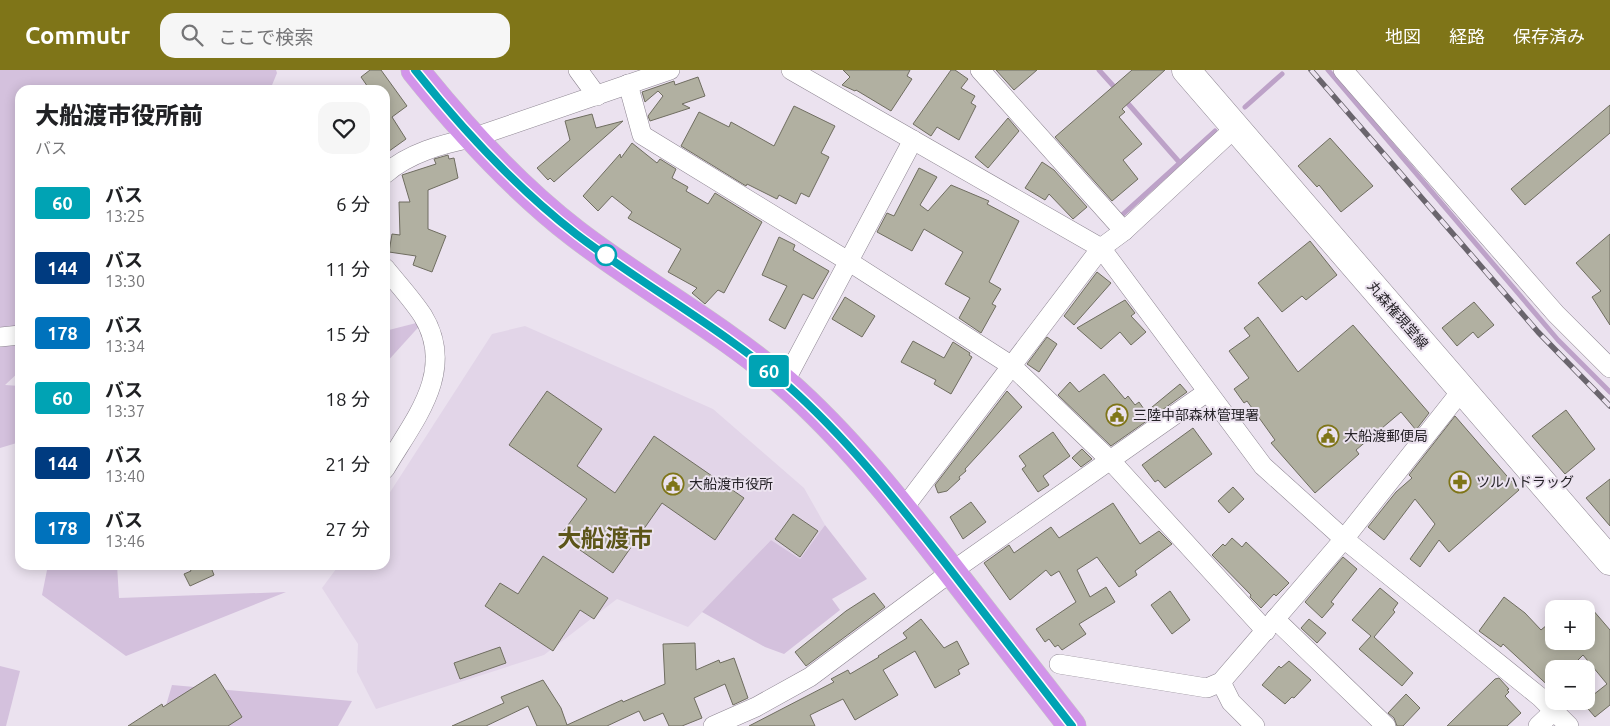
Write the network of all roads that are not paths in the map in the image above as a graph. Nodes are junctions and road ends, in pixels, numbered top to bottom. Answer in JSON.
{"nodes":[{"id":1,"x":415,"y":70,"type":"edge"},
{"id":2,"x":578,"y":70,"type":"edge"},
{"id":3,"x":670,"y":70,"type":"edge"},
{"id":4,"x":791,"y":70,"type":"edge"},
{"id":5,"x":980,"y":70,"type":"edge"},
{"id":6,"x":1186,"y":70,"type":"edge"},
{"id":7,"x":1343,"y":70,"type":"edge"},
{"id":8,"x":628,"y":84,"type":"junction"},
{"id":9,"x":597,"y":96,"type":"junction"},
{"id":10,"x":1236,"y":127,"type":"junction"},
{"id":11,"x":472,"y":138,"type":"junction"},
{"id":12,"x":912,"y":140,"type":"junction"},
{"id":13,"x":390,"y":170,"type":"edge"},
{"id":14,"x":1124,"y":230,"type":"junction"},
{"id":15,"x":1101,"y":248,"type":"junction"},
{"id":16,"x":848,"y":261,"type":"junction"},
{"id":17,"x":390,"y":274,"type":"edge"},
{"id":18,"x":15,"y":336,"type":"edge"},
{"id":19,"x":0,"y":337,"type":"edge"},
{"id":20,"x":1012,"y":366,"type":"junction"},
{"id":21,"x":1610,"y":368,"type":"edge"},
{"id":22,"x":784,"y":383,"type":"junction"},
{"id":23,"x":1462,"y":390,"type":"junction"},
{"id":24,"x":1207,"y":392,"type":"junction"},
{"id":25,"x":390,"y":461,"type":"edge"},
{"id":26,"x":1111,"y":462,"type":"junction"},
{"id":27,"x":902,"y":509,"type":"junction"},
{"id":28,"x":1344,"y":539,"type":"junction"},
{"id":29,"x":1610,"y":560,"type":"edge"},
{"id":30,"x":951,"y":572,"type":"junction"},
{"id":31,"x":1270,"y":625,"type":"junction"},
{"id":32,"x":1059,"y":664,"type":"dead end"},
{"id":33,"x":1221,"y":682,"type":"junction"},
{"id":34,"x":1554,"y":711,"type":"junction"},
{"id":35,"x":713,"y":726,"type":"edge"},
{"id":36,"x":1072,"y":726,"type":"edge"},
{"id":37,"x":1255,"y":726,"type":"edge"},
{"id":38,"x":1386,"y":726,"type":"edge"},
{"id":39,"x":1538,"y":726,"type":"edge"},
{"id":40,"x":1570,"y":726,"type":"edge"}],
"edges":[{"from":1,"to":11,"type":"highway"},
{"from":2,"to":9,"type":"street"},
{"from":3,"to":8,"type":"street"},
{"from":4,"to":12,"type":"street"},
{"from":5,"to":14,"type":"street"},
{"from":6,"to":10,"type":"main road","name":"丸森権現堂線"},
{"from":7,"to":21,"type":"street"},
{"from":8,"to":9,"type":"street"},
{"from":8,"to":16,"type":"street"},
{"from":9,"to":11,"type":"street"},
{"from":10,"to":14,"type":"street"},
{"from":10,"to":23,"type":"main road","name":"丸森権現堂線"},
{"from":11,"to":13,"type":"street"},
{"from":11,"to":22,"type":"highway"},
{"from":12,"to":15,"type":"street"},
{"from":12,"to":16,"type":"street"},
{"from":14,"to":15,"type":"street"},
{"from":15,"to":20,"type":"street"},
{"from":15,"to":24,"type":"street"},
{"from":16,"to":20,"type":"street"},
{"from":16,"to":22,"type":"street"},
{"from":17,"to":25,"type":"street"},
{"from":18,"to":19,"type":"street"},
{"from":20,"to":26,"type":"street"},
{"from":20,"to":27,"type":"street"},
{"from":22,"to":27,"type":"highway"},
{"from":23,"to":28,"type":"street"},
{"from":23,"to":29,"type":"main road","name":"丸森権現堂線"},
{"from":24,"to":26,"type":"street"},
{"from":24,"to":28,"type":"street"},
{"from":26,"to":30,"type":"street"},
{"from":26,"to":31,"type":"street"},
{"from":27,"to":30,"type":"highway"},
{"from":28,"to":31,"type":"street"},
{"from":28,"to":34,"type":"street"},
{"from":30,"to":35,"type":"street"},
{"from":30,"to":36,"type":"highway"},
{"from":31,"to":33,"type":"street"},
{"from":31,"to":38,"type":"street"},
{"from":32,"to":33,"type":"street"},
{"from":33,"to":37,"type":"street"},
{"from":34,"to":39,"type":"street"},
{"from":34,"to":40,"type":"street"}]}
